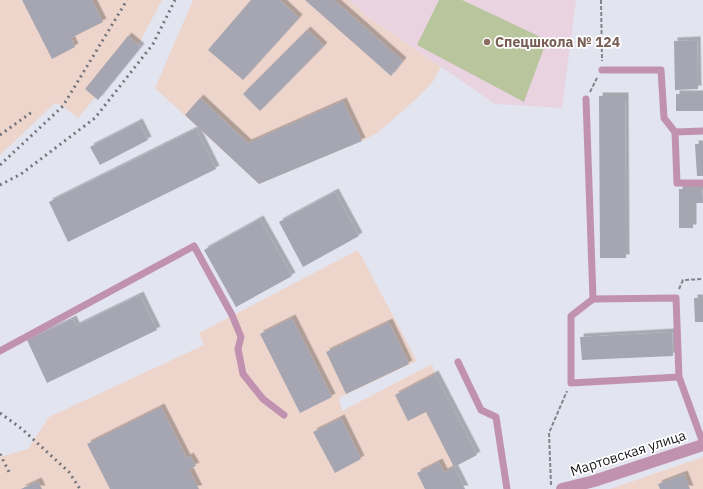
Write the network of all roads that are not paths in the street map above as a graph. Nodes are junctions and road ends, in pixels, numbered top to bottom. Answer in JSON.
{"nodes":[{"id":1,"x":602,"y":70,"type":"road end"},
{"id":2,"x":586,"y":99,"type":"road end"},
{"id":3,"x":703,"y":131,"type":"edge"},
{"id":4,"x":675,"y":132,"type":"junction"},
{"id":5,"x":703,"y":183,"type":"edge"},
{"id":6,"x":593,"y":299,"type":"junction"},
{"id":7,"x":0,"y":351,"type":"edge"},
{"id":8,"x":458,"y":362,"type":"dead end"},
{"id":9,"x":679,"y":377,"type":"junction"},
{"id":10,"x":284,"y":415,"type":"dead end"},
{"id":11,"x":703,"y":444,"type":"edge"},
{"id":12,"x":507,"y":489,"type":"edge"},
{"id":13,"x":562,"y":489,"type":"edge"}],
"edges":[{"from":1,"to":4,"type":"lane"},
{"from":2,"to":6,"type":"lane"},
{"from":3,"to":4,"type":"lane"},
{"from":4,"to":5,"type":"lane"},
{"from":6,"to":9,"type":"lane"},
{"from":6,"to":9,"type":"lane"},
{"from":7,"to":10,"type":"lane"},
{"from":8,"to":12,"type":"lane"},
{"from":9,"to":11,"type":"lane"},
{"from":11,"to":13,"type":"street","name":"Мартовская улица"}]}
